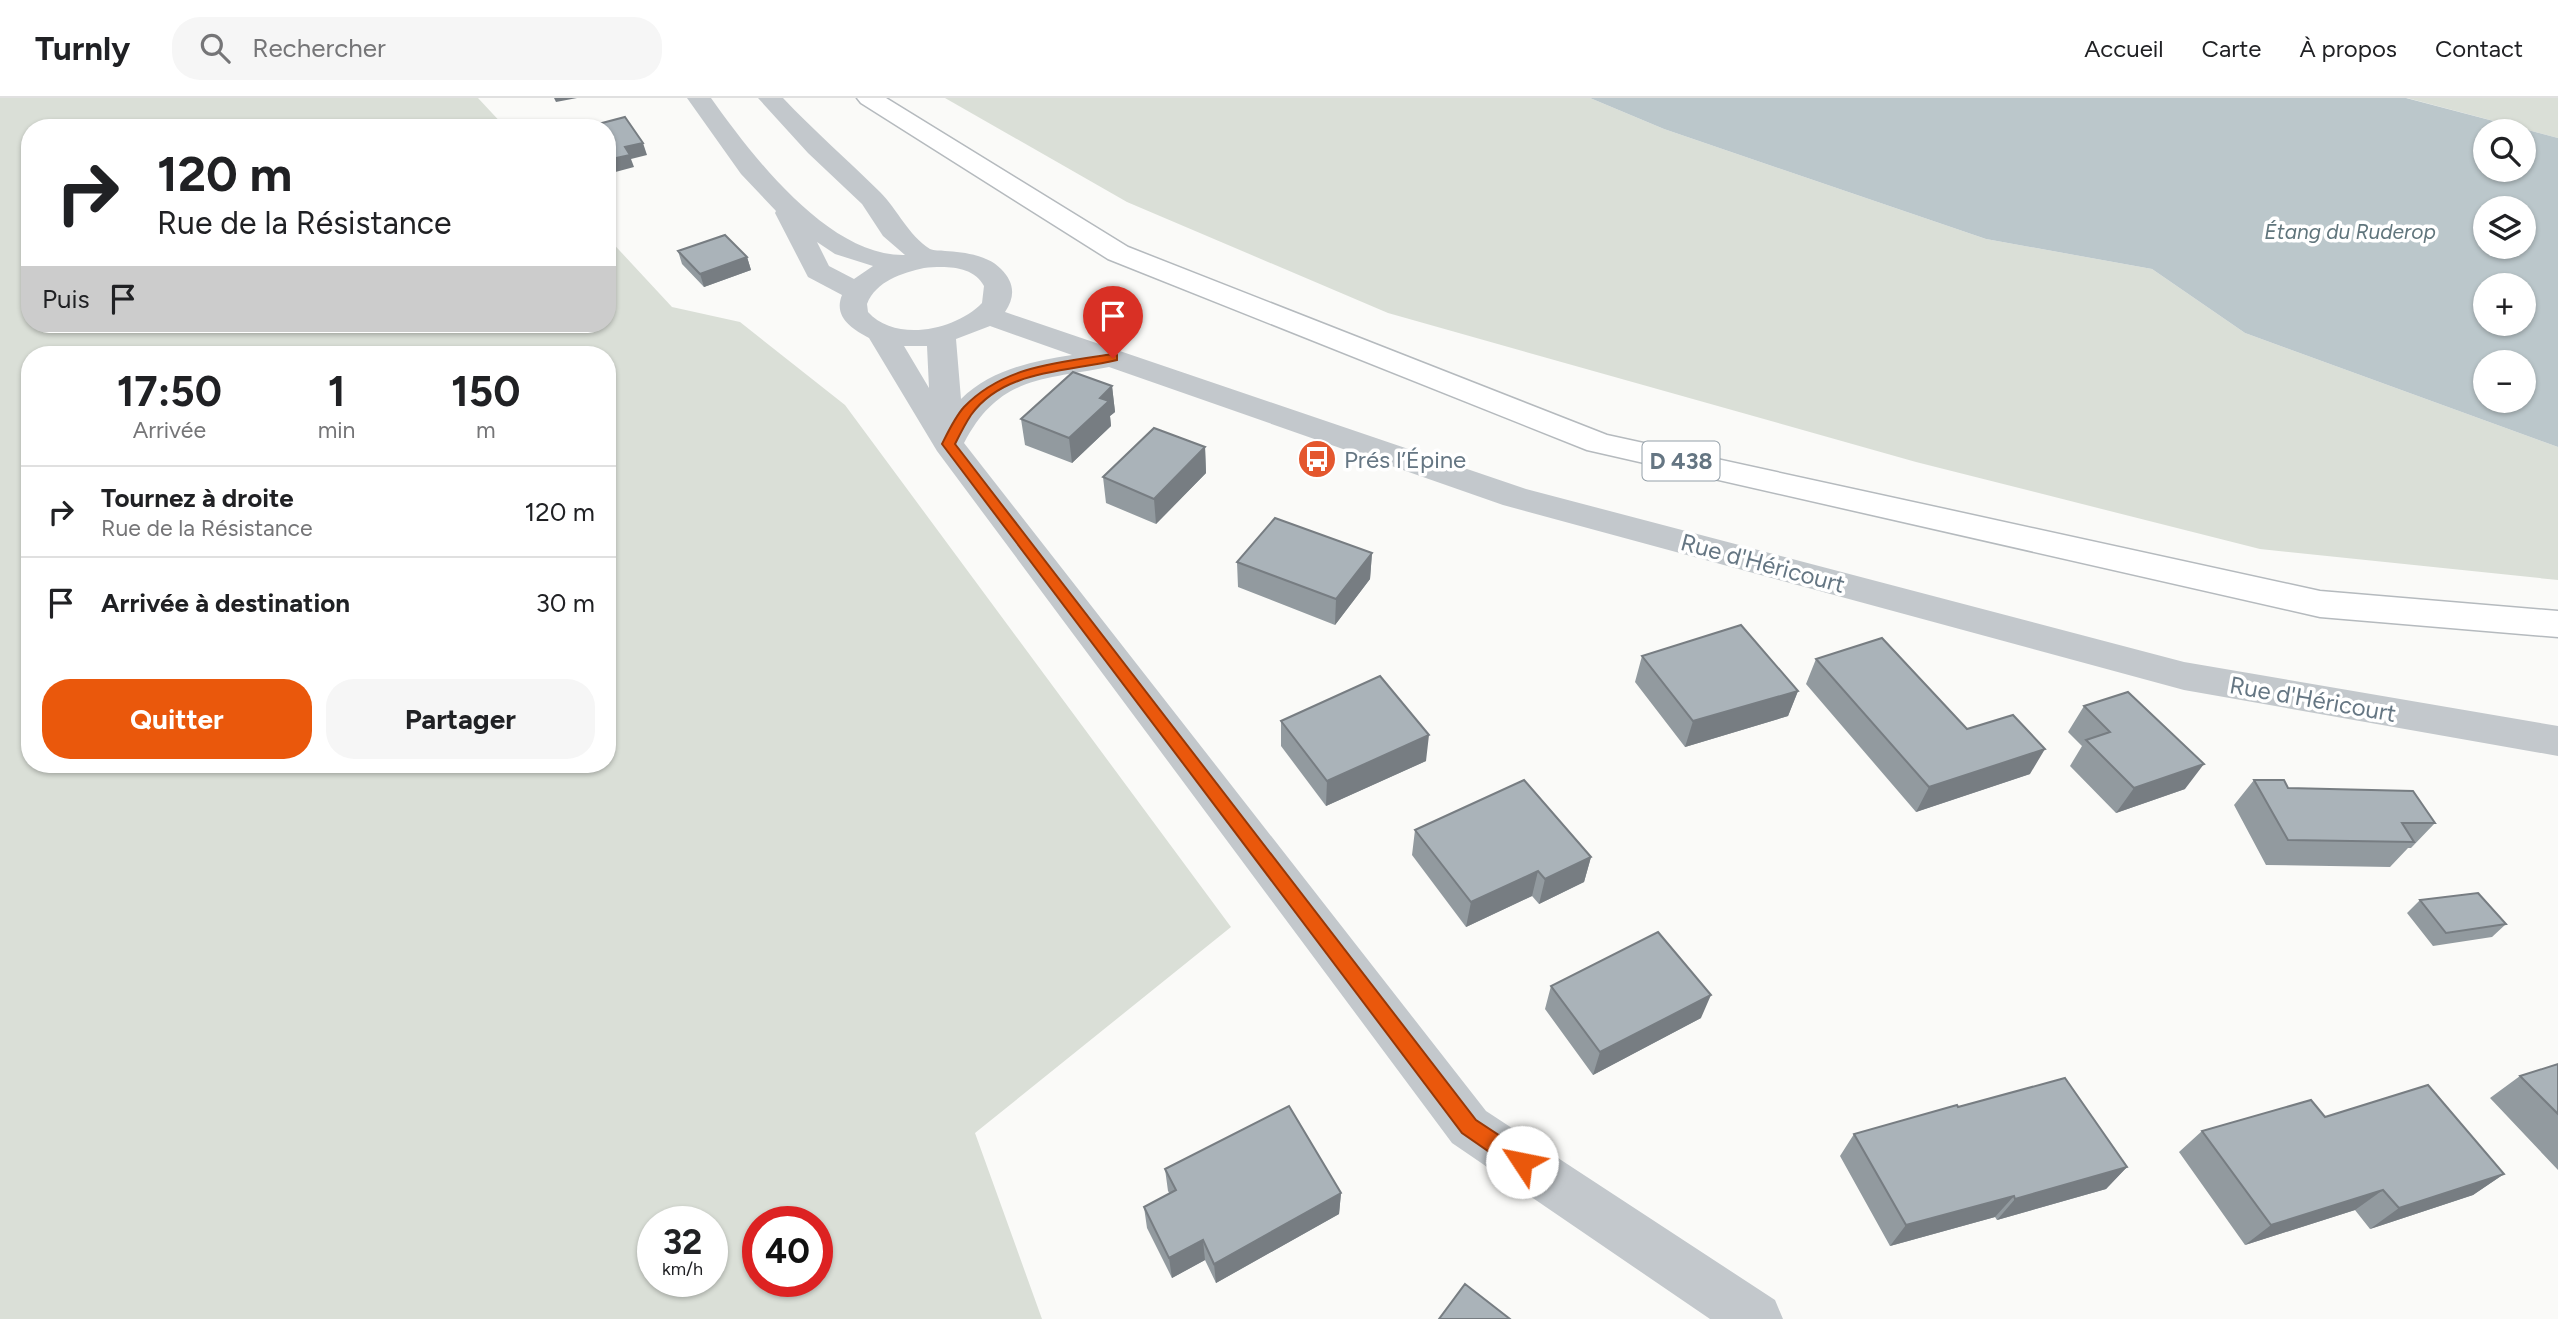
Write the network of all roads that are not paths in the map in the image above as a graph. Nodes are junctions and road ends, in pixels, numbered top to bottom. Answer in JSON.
{"nodes":[{"id":1,"x":699,"y":98,"type":"edge"},
{"id":2,"x":771,"y":98,"type":"edge"},
{"id":3,"x":869,"y":98,"type":"edge"},
{"id":4,"x":785,"y":208,"type":"junction"},
{"id":5,"x":913,"y":261,"type":"junction"},
{"id":6,"x":857,"y":292,"type":"junction"},
{"id":7,"x":986,"y":315,"type":"junction"},
{"id":8,"x":880,"y":332,"type":"junction"},
{"id":9,"x":941,"y":335,"type":"junction"},
{"id":10,"x":1113,"y":358,"type":"junction"},
{"id":11,"x":948,"y":444,"type":"junction"},
{"id":12,"x":2558,"y":624,"type":"edge"},
{"id":13,"x":2558,"y":741,"type":"edge"},
{"id":14,"x":1756,"y":1319,"type":"edge"}],
"edges":[{"from":1,"to":4,"type":"street"},
{"from":2,"to":5,"type":"street"},
{"from":3,"to":12,"type":"main road","number":"D 438"},
{"from":4,"to":5,"type":"street"},
{"from":4,"to":6,"type":"street"},
{"from":5,"to":6,"type":"street"},
{"from":5,"to":7,"type":"street"},
{"from":6,"to":8,"type":"street"},
{"from":7,"to":9,"type":"street"},
{"from":7,"to":10,"type":"street","name":"Rue d'Héricourt"},
{"from":8,"to":9,"type":"street"},
{"from":8,"to":11,"type":"street"},
{"from":9,"to":11,"type":"street"},
{"from":10,"to":11,"type":"street"},
{"from":10,"to":13,"type":"street","name":"Rue d'Héricourt"},
{"from":11,"to":14,"type":"street"}]}
